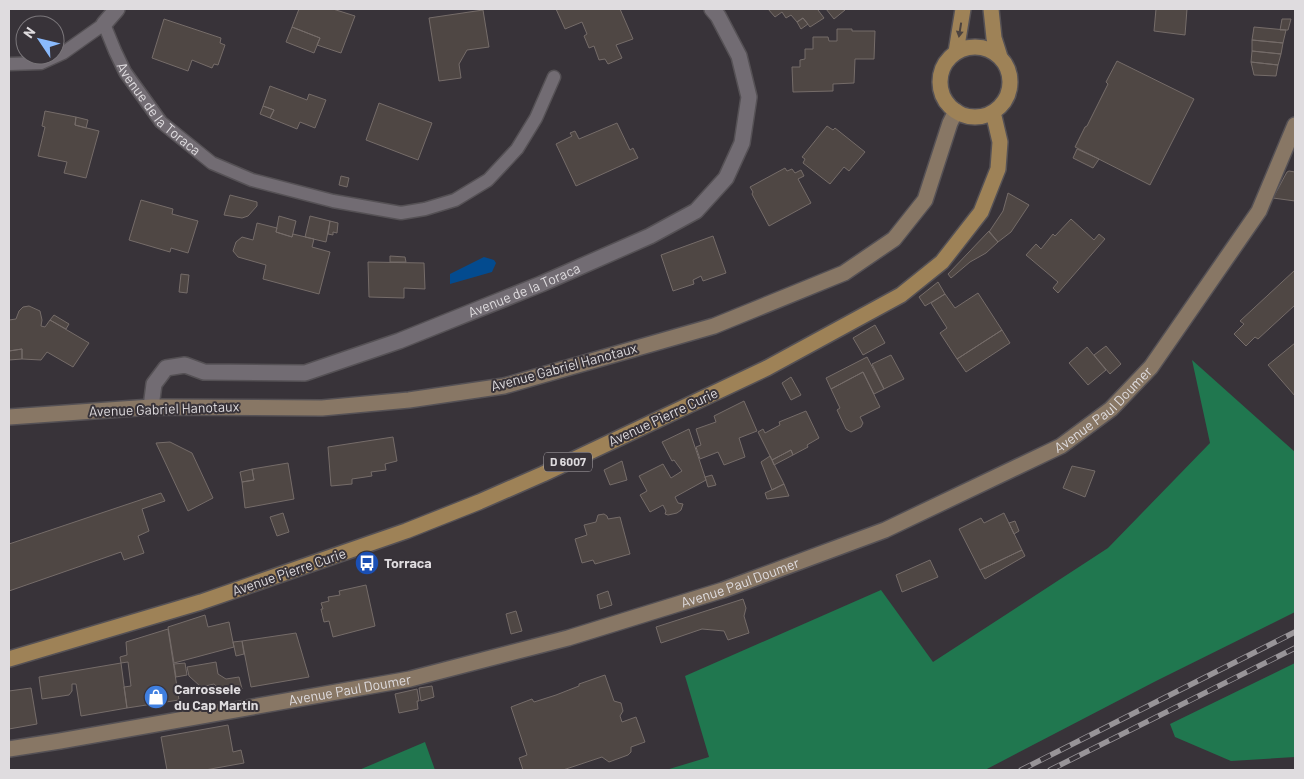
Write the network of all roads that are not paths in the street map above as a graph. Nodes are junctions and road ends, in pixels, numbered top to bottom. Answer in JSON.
{"nodes":[{"id":1,"x":117,"y":9,"type":"edge"},
{"id":2,"x":712,"y":9,"type":"edge"},
{"id":3,"x":963,"y":9,"type":"edge"},
{"id":4,"x":991,"y":9,"type":"edge"},
{"id":5,"x":104,"y":24,"type":"junction"},
{"id":6,"x":956,"y":52,"type":"junction"},
{"id":7,"x":1000,"y":57,"type":"junction"},
{"id":8,"x":9,"y":64,"type":"edge"},
{"id":9,"x":554,"y":77,"type":"dead end"},
{"id":10,"x":956,"y":111,"type":"junction"},
{"id":11,"x":993,"y":112,"type":"junction"},
{"id":12,"x":1295,"y":125,"type":"edge"},
{"id":13,"x":151,"y":407,"type":"junction"},
{"id":14,"x":9,"y":417,"type":"edge"},
{"id":15,"x":9,"y":659,"type":"edge"},
{"id":16,"x":9,"y":748,"type":"edge"}],
"edges":[{"from":1,"to":5,"type":"street"},
{"from":2,"to":13,"type":"street","name":"Avenue de la Toraca"},
{"from":3,"to":6,"type":"main road","one_way":true},
{"from":4,"to":7,"type":"main road"},
{"from":5,"to":8,"type":"lane"},
{"from":5,"to":9,"type":"lane","name":"Avenue de la Toraca"},
{"from":6,"to":7,"type":"main road"},
{"from":6,"to":10,"type":"main road"},
{"from":7,"to":11,"type":"main road"},
{"from":10,"to":11,"type":"main road"},
{"from":10,"to":13,"type":"main road","name":"Avenue Gabriel Hanotaux"},
{"from":11,"to":15,"type":"main road","name":"Avenue Pierre Curie","number":"D 6007"},
{"from":12,"to":16,"type":"main road","name":"Avenue Paul Doumer"},
{"from":13,"to":14,"type":"main road","name":"Avenue Gabriel Hanotaux"}]}
